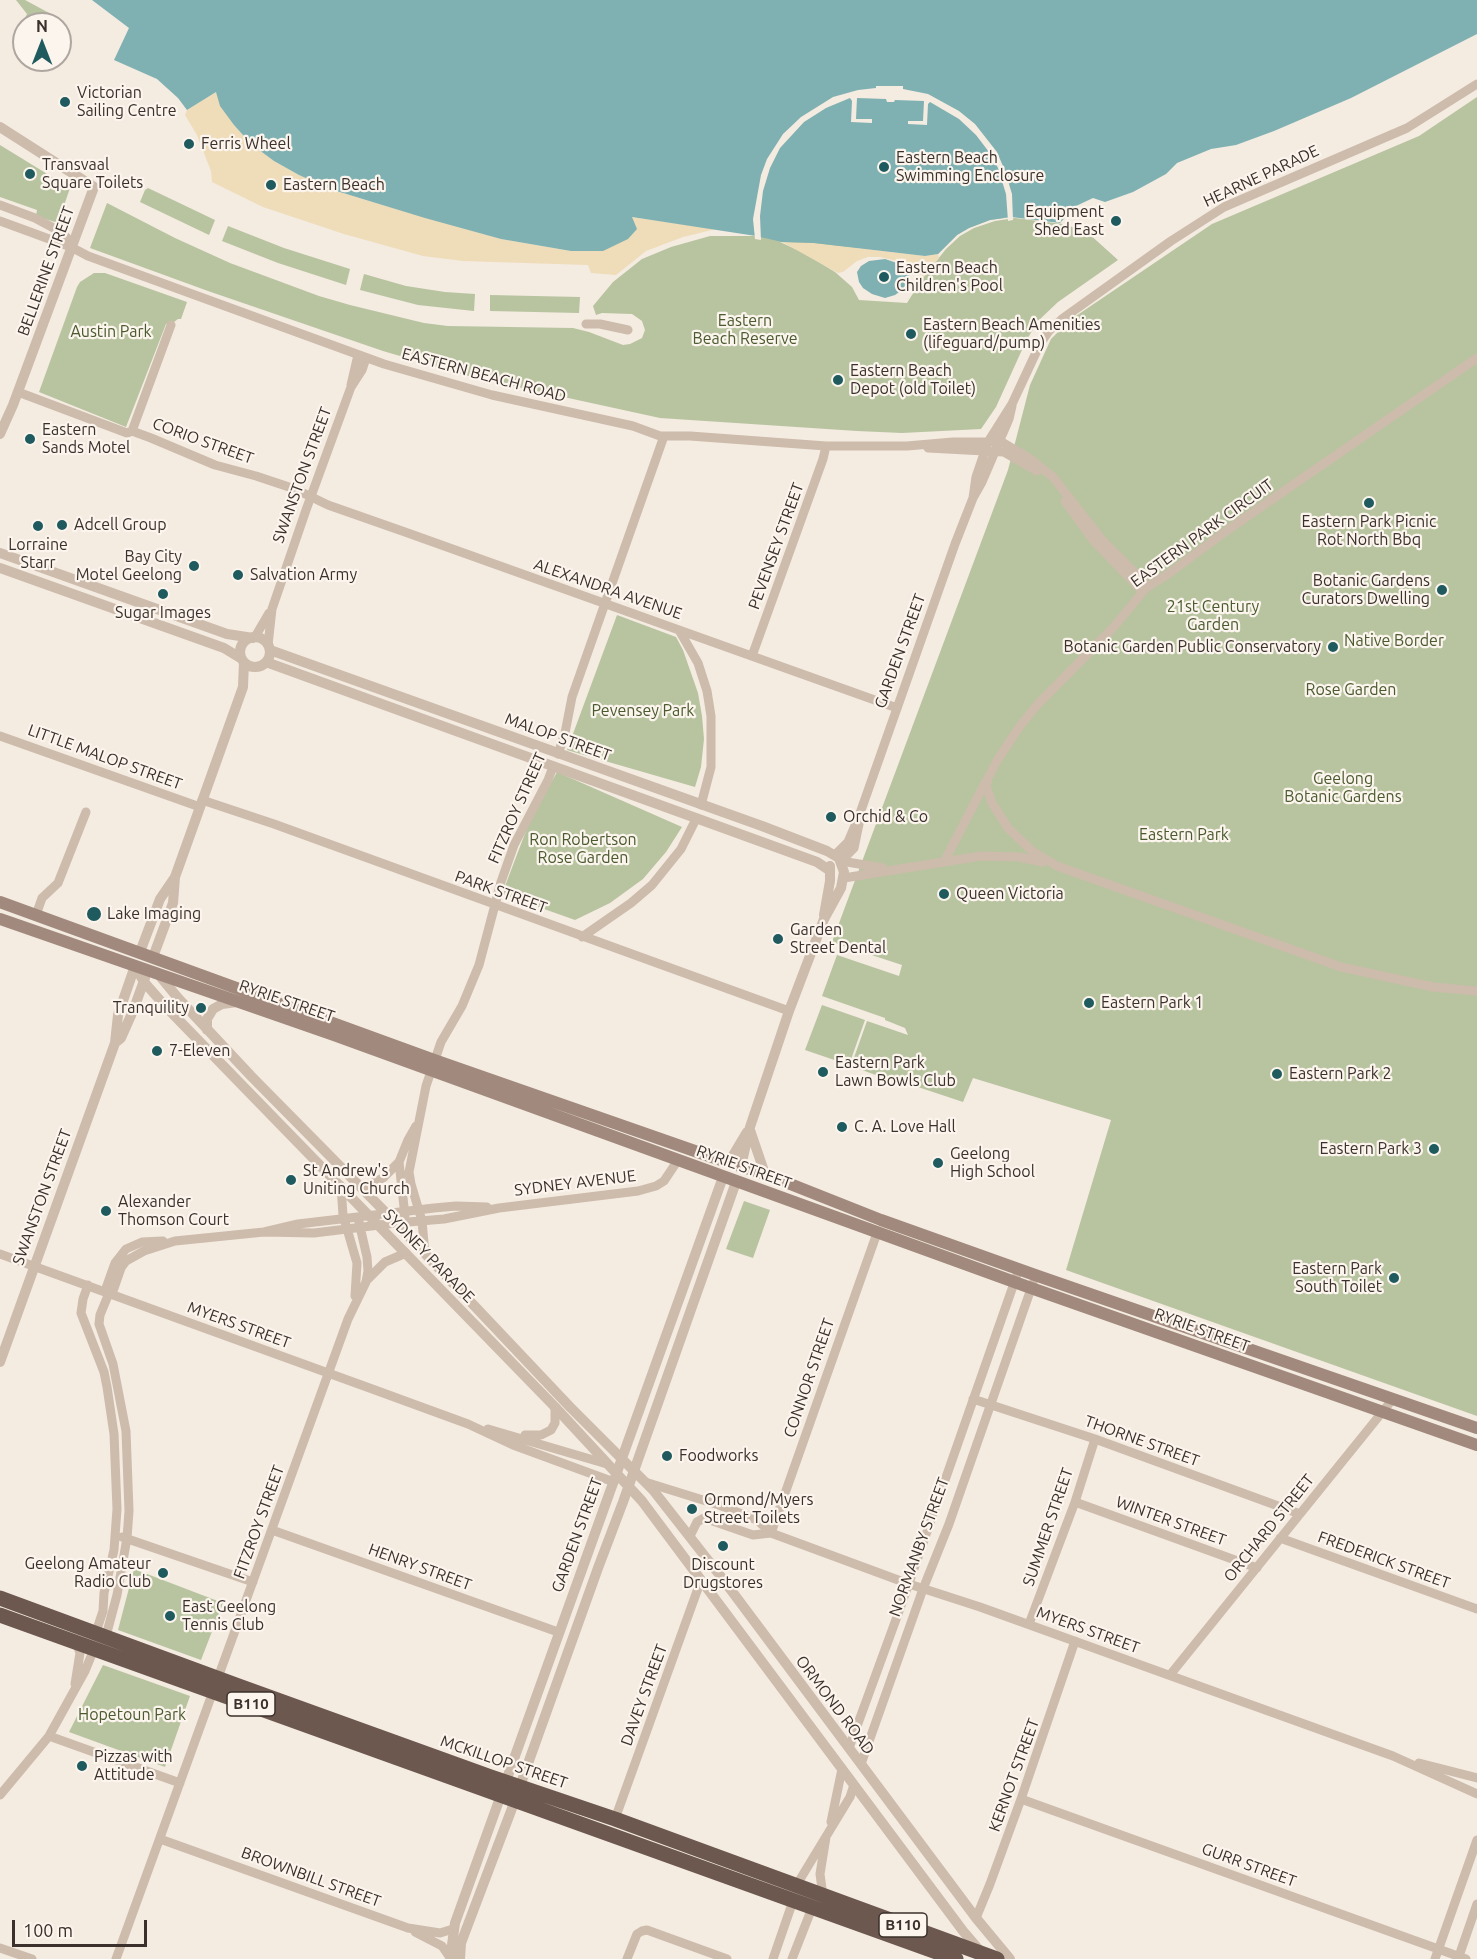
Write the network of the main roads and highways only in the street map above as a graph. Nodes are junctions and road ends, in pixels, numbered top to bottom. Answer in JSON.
{"nodes":[{"id":1,"x":0,"y":902,"type":"edge"},
{"id":2,"x":0,"y":919,"type":"edge"},
{"id":3,"x":140,"y":952,"type":"junction"},
{"id":4,"x":153,"y":957,"type":"junction"},
{"id":5,"x":135,"y":966,"type":"junction"},
{"id":6,"x":150,"y":976,"type":"junction"},
{"id":7,"x":432,"y":1065,"type":"junction"},
{"id":8,"x":729,"y":1162,"type":"junction"},
{"id":9,"x":741,"y":1166,"type":"junction"},
{"id":10,"x":723,"y":1177,"type":"junction"},
{"id":11,"x":736,"y":1182,"type":"junction"},
{"id":12,"x":881,"y":1220,"type":"junction"},
{"id":13,"x":877,"y":1233,"type":"junction"},
{"id":14,"x":1477,"y":1428,"type":"edge"},
{"id":15,"x":1477,"y":1445,"type":"edge"},
{"id":16,"x":0,"y":1598,"type":"edge"},
{"id":17,"x":0,"y":1615,"type":"edge"},
{"id":18,"x":78,"y":1626,"type":"junction"},
{"id":19,"x":94,"y":1648,"type":"junction"},
{"id":20,"x":216,"y":1685,"type":"junction"},
{"id":21,"x":510,"y":1792,"type":"junction"},
{"id":22,"x":794,"y":1894,"type":"junction"},
{"id":23,"x":932,"y":1955,"type":"edge"},
{"id":24,"x":989,"y":1957,"type":"edge"},
{"id":25,"x":956,"y":1959,"type":"edge"}],
"edges":[{"from":1,"to":3,"type":"main road","name":"RYRIE STREET"},
{"from":2,"to":5,"type":"main road","name":"RYRIE STREET"},
{"from":3,"to":4,"type":"main road","name":"RYRIE STREET"},
{"from":3,"to":5,"type":"main road","name":"SWANSTON STREET"},
{"from":4,"to":6,"type":"main road","name":"SWANSTON STREET"},
{"from":4,"to":7,"type":"main road","name":"RYRIE STREET"},
{"from":5,"to":6,"type":"main road","name":"RYRIE STREET"},
{"from":6,"to":7,"type":"main road","name":"RYRIE STREET"},
{"from":7,"to":8,"type":"main road","name":"RYRIE STREET"},
{"from":7,"to":10,"type":"main road","name":"RYRIE STREET"},
{"from":8,"to":9,"type":"main road","name":"RYRIE STREET"},
{"from":8,"to":10,"type":"main road","name":"GARDEN STREET"},
{"from":9,"to":11,"type":"main road","name":"GARDEN STREET"},
{"from":9,"to":12,"type":"main road","name":"RYRIE STREET"},
{"from":10,"to":11,"type":"main road","name":"RYRIE STREET"},
{"from":11,"to":13,"type":"main road","name":"RYRIE STREET"},
{"from":12,"to":13,"type":"main road"},
{"from":12,"to":14,"type":"main road","name":"RYRIE STREET"},
{"from":13,"to":15,"type":"main road","name":"RYRIE STREET"},
{"from":16,"to":18,"type":"highway","name":"MCKILLOP STREET","number":"B110"},
{"from":17,"to":19,"type":"highway","name":"MCKILLOP STREET","number":"B110"},
{"from":18,"to":19,"type":"highway"},
{"from":18,"to":20,"type":"highway","name":"MCKILLOP STREET","number":"B110"},
{"from":19,"to":20,"type":"highway","name":"MCKILLOP STREET","number":"B110"},
{"from":20,"to":21,"type":"highway","name":"MCKILLOP STREET","number":"B110"},
{"from":21,"to":22,"type":"highway","name":"MCKILLOP STREET","number":"B110"},
{"from":21,"to":22,"type":"highway","name":"MCKILLOP STREET","number":"B110"},
{"from":22,"to":23,"type":"highway","number":"B110"},
{"from":22,"to":24,"type":"highway","name":"MCKILLOP STREET","number":"B110"},
{"from":23,"to":25,"type":"highway","number":"B110"}]}
